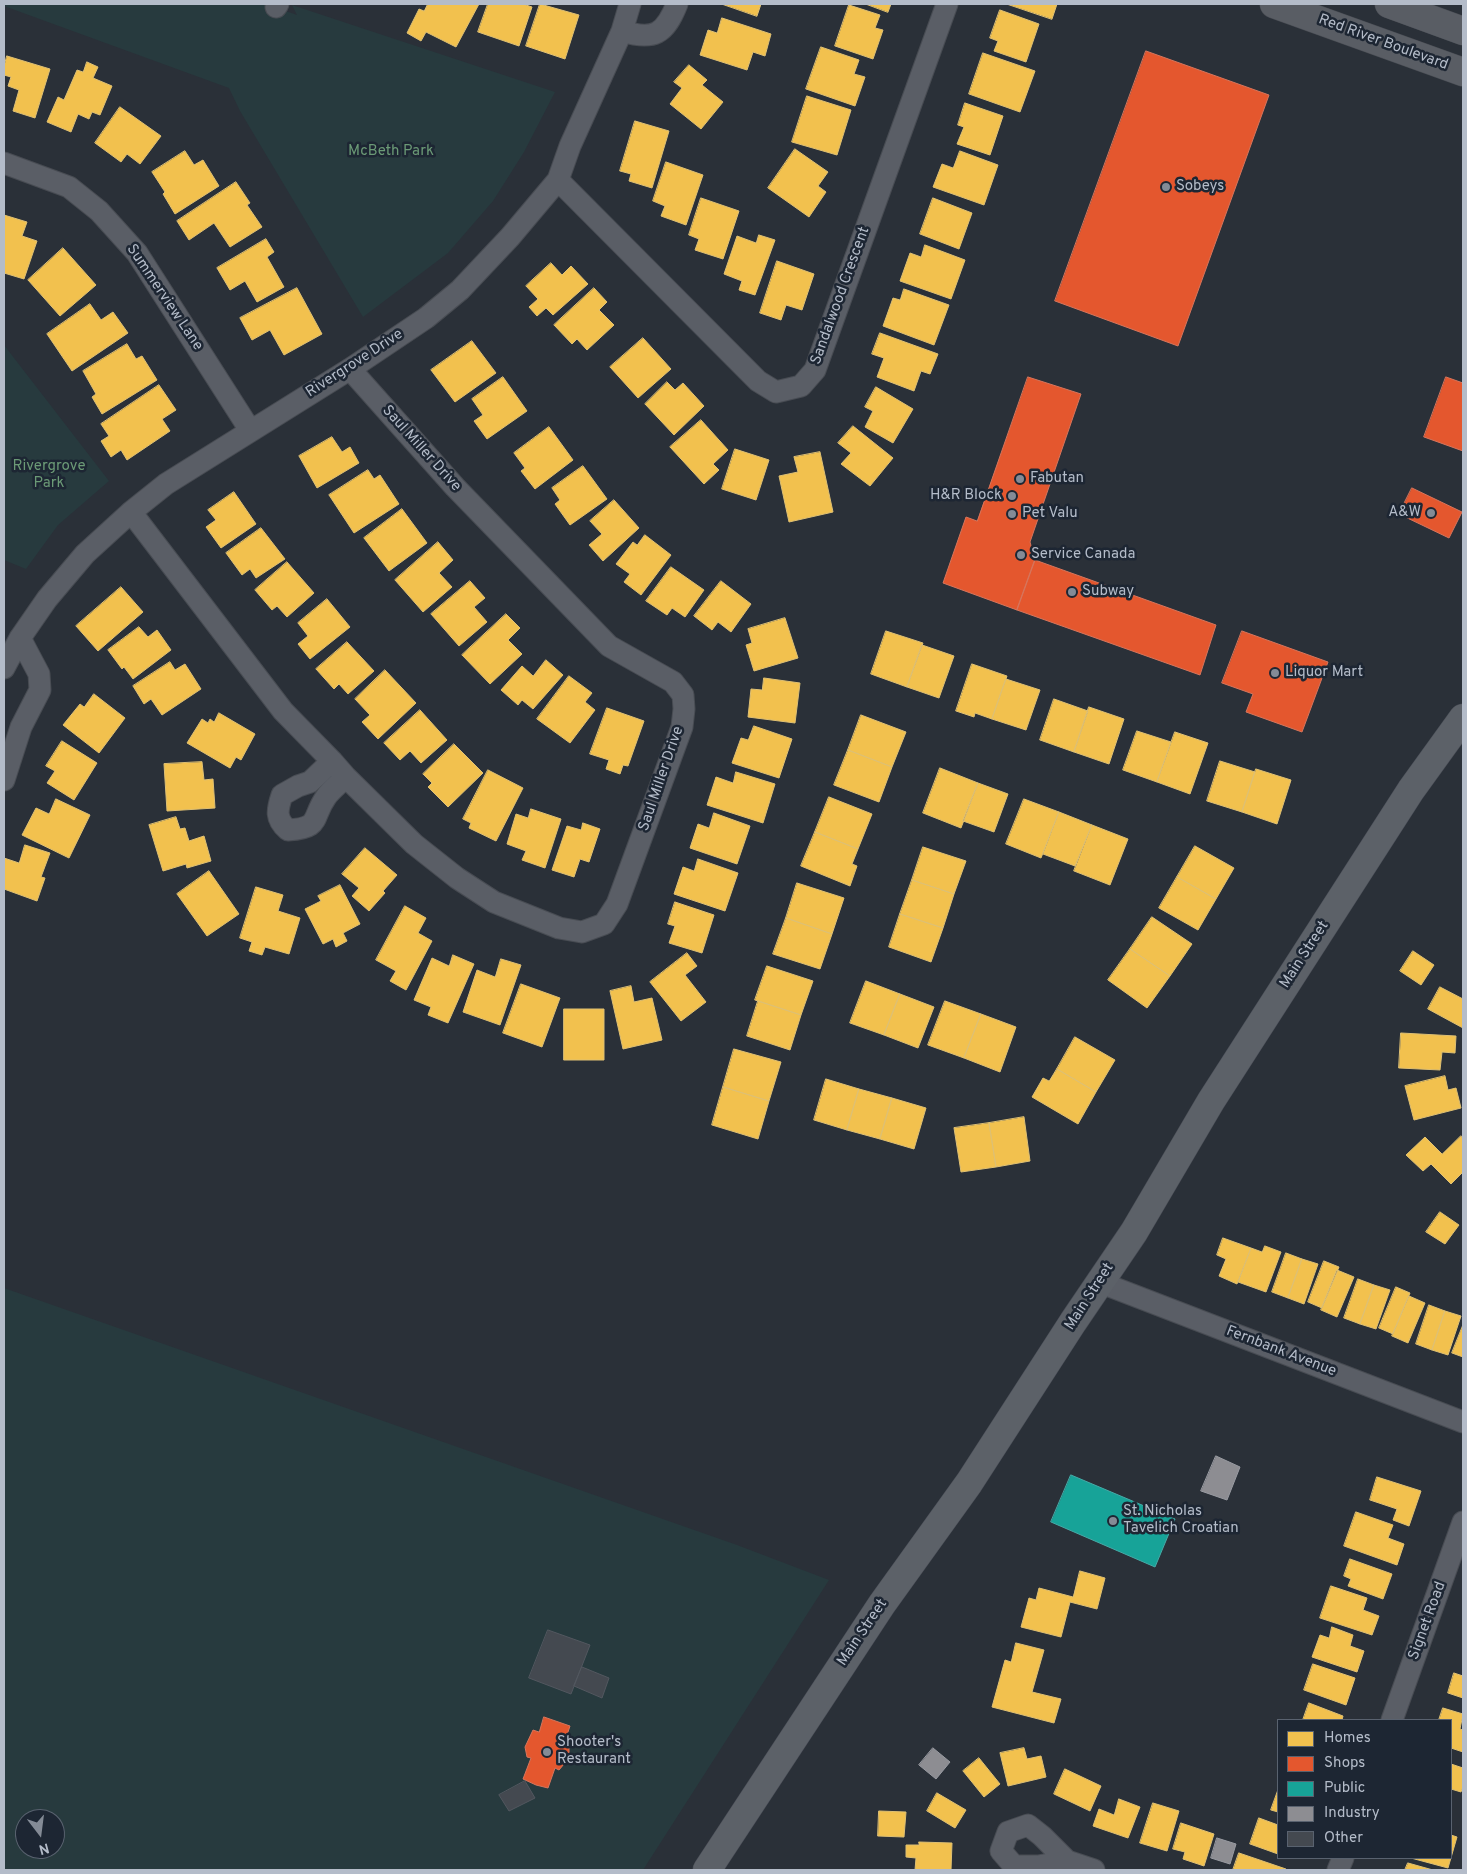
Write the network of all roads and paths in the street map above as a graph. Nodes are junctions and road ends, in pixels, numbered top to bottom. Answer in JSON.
{"nodes":[{"id":1,"x":630,"y":4,"type":"edge"},
{"id":2,"x":677,"y":4,"type":"edge"},
{"id":3,"x":947,"y":4,"type":"edge"},
{"id":4,"x":1274,"y":4,"type":"edge"},
{"id":5,"x":1389,"y":4,"type":"edge"},
{"id":6,"x":622,"y":31,"type":"junction"},
{"id":7,"x":1463,"y":31,"type":"edge"},
{"id":8,"x":1463,"y":72,"type":"edge"},
{"id":9,"x":4,"y":163,"type":"edge"},
{"id":10,"x":558,"y":180,"type":"junction"},
{"id":11,"x":350,"y":369,"type":"junction"},
{"id":12,"x":250,"y":430,"type":"junction"},
{"id":13,"x":131,"y":512,"type":"junction"},
{"id":14,"x":20,"y":638,"type":"junction"},
{"id":15,"x":4,"y":668,"type":"edge"},
{"id":16,"x":1463,"y":718,"type":"edge"},
{"id":17,"x":332,"y":761,"type":"junction"},
{"id":18,"x":346,"y":777,"type":"junction"},
{"id":19,"x":4,"y":780,"type":"edge"},
{"id":20,"x":1099,"y":1282,"type":"junction"},
{"id":21,"x":1463,"y":1422,"type":"edge"},
{"id":22,"x":1463,"y":1522,"type":"edge"},
{"id":23,"x":1392,"y":1719,"type":"edge"},
{"id":24,"x":1067,"y":1862,"type":"dead end"},
{"id":25,"x":707,"y":1870,"type":"edge"},
{"id":26,"x":1094,"y":1870,"type":"edge"}],
"edges":[{"from":1,"to":6,"type":"street","name":"Rivergrove Drive"},
{"from":2,"to":6,"type":"street"},
{"from":3,"to":10,"type":"street","name":"Sandalwood Crescent"},
{"from":4,"to":8,"type":"street","name":"Red River Boulevard"},
{"from":5,"to":7,"type":"street"},
{"from":6,"to":10,"type":"street","name":"Rivergrove Drive"},
{"from":9,"to":12,"type":"street","name":"Summerview Lane"},
{"from":10,"to":11,"type":"street","name":"Rivergrove Drive"},
{"from":11,"to":12,"type":"street","name":"Rivergrove Drive"},
{"from":11,"to":18,"type":"street","name":"Saul Miller Drive"},
{"from":12,"to":13,"type":"street","name":"Rivergrove Drive"},
{"from":13,"to":14,"type":"street","name":"Rivergrove Drive"},
{"from":13,"to":17,"type":"street","name":"Saul Miller Drive"},
{"from":14,"to":15,"type":"street","name":"Rivergrove Drive"},
{"from":14,"to":19,"type":"street"},
{"from":16,"to":20,"type":"main road","name":"Main Street"},
{"from":17,"to":18,"type":"street","name":"Saul Miller Drive"},
{"from":17,"to":18,"type":"street"},
{"from":20,"to":21,"type":"street","name":"Fernbank Avenue"},
{"from":20,"to":25,"type":"main road","name":"Main Street"},
{"from":22,"to":23,"type":"street","name":"Signet Road"},
{"from":24,"to":26,"type":"street"}]}
